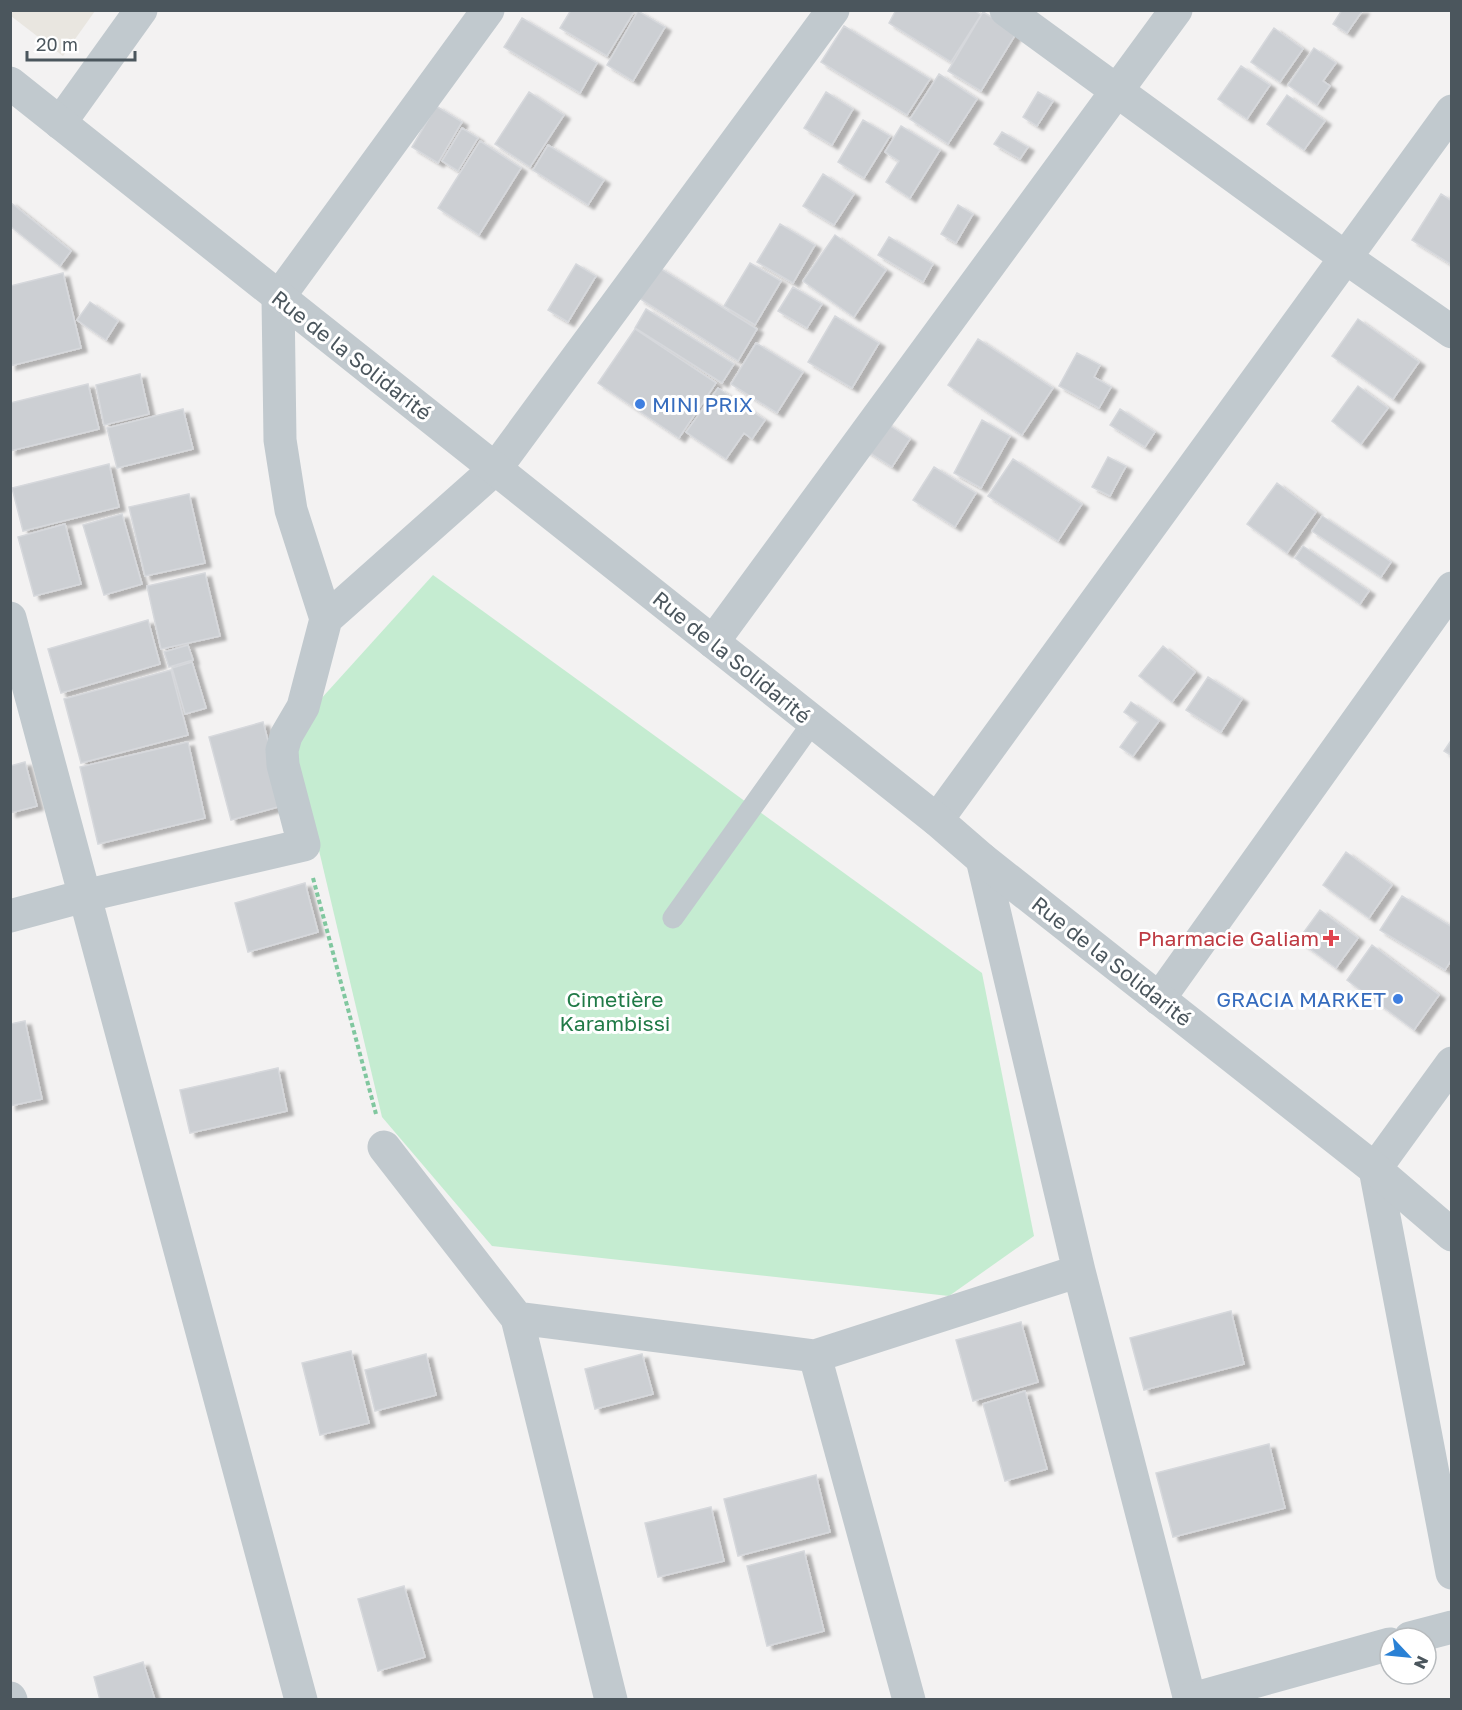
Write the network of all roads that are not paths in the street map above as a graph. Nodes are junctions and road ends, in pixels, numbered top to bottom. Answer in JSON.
{"nodes":[{"id":1,"x":141,"y":10,"type":"edge"},
{"id":2,"x":488,"y":10,"type":"edge"},
{"id":3,"x":833,"y":10,"type":"edge"},
{"id":4,"x":1006,"y":10,"type":"edge"},
{"id":5,"x":1176,"y":10,"type":"edge"},
{"id":6,"x":10,"y":83,"type":"edge"},
{"id":7,"x":1118,"y":92,"type":"junction"},
{"id":8,"x":1452,"y":111,"type":"edge"},
{"id":9,"x":60,"y":123,"type":"junction"},
{"id":10,"x":1346,"y":258,"type":"junction"},
{"id":11,"x":279,"y":298,"type":"junction"},
{"id":12,"x":1452,"y":332,"type":"edge"},
{"id":13,"x":496,"y":468,"type":"junction"},
{"id":14,"x":1452,"y":588,"type":"edge"},
{"id":15,"x":10,"y":618,"type":"edge"},
{"id":16,"x":326,"y":619,"type":"junction"},
{"id":17,"x":713,"y":642,"type":"junction"},
{"id":18,"x":813,"y":722,"type":"junction"},
{"id":19,"x":936,"y":820,"type":"junction"},
{"id":20,"x":982,"y":859,"type":"junction"},
{"id":21,"x":84,"y":896,"type":"junction"},
{"id":22,"x":10,"y":916,"type":"edge"},
{"id":23,"x":673,"y":918,"type":"dead end"},
{"id":24,"x":1159,"y":999,"type":"junction"},
{"id":25,"x":1452,"y":1063,"type":"edge"},
{"id":26,"x":384,"y":1147,"type":"road end"},
{"id":27,"x":1375,"y":1169,"type":"junction"},
{"id":28,"x":1452,"y":1235,"type":"edge"},
{"id":29,"x":1079,"y":1271,"type":"junction"},
{"id":30,"x":517,"y":1318,"type":"junction"},
{"id":31,"x":815,"y":1356,"type":"junction"},
{"id":32,"x":1452,"y":1573,"type":"edge"},
{"id":33,"x":1378,"y":1647,"type":"edge"},
{"id":34,"x":1190,"y":1699,"type":"edge"},
{"id":35,"x":301,"y":1700,"type":"edge"},
{"id":36,"x":611,"y":1700,"type":"edge"},
{"id":37,"x":909,"y":1700,"type":"edge"}],
"edges":[{"from":1,"to":9,"type":"street"},
{"from":2,"to":11,"type":"street"},
{"from":3,"to":13,"type":"street"},
{"from":4,"to":7,"type":"street"},
{"from":5,"to":7,"type":"street"},
{"from":6,"to":9,"type":"street","name":"Rue de la Solidarité"},
{"from":7,"to":10,"type":"street"},
{"from":7,"to":17,"type":"street"},
{"from":8,"to":10,"type":"street"},
{"from":9,"to":11,"type":"street","name":"Rue de la Solidarité"},
{"from":10,"to":12,"type":"street"},
{"from":10,"to":19,"type":"street"},
{"from":11,"to":13,"type":"street","name":"Rue de la Solidarité"},
{"from":11,"to":16,"type":"street"},
{"from":13,"to":16,"type":"street"},
{"from":13,"to":17,"type":"street","name":"Rue de la Solidarité"},
{"from":14,"to":24,"type":"street"},
{"from":15,"to":21,"type":"street"},
{"from":16,"to":21,"type":"street"},
{"from":17,"to":18,"type":"street","name":"Rue de la Solidarité"},
{"from":18,"to":19,"type":"street","name":"Rue de la Solidarité"},
{"from":18,"to":23,"type":"lane"},
{"from":19,"to":20,"type":"street","name":"Rue de la Solidarité"},
{"from":20,"to":24,"type":"street","name":"Rue de la Solidarité"},
{"from":20,"to":29,"type":"street"},
{"from":21,"to":22,"type":"street"},
{"from":21,"to":35,"type":"street"},
{"from":24,"to":27,"type":"street","name":"Rue de la Solidarité"},
{"from":25,"to":27,"type":"street"},
{"from":26,"to":30,"type":"street"},
{"from":27,"to":28,"type":"street","name":"Rue de la Solidarité"},
{"from":27,"to":32,"type":"street"},
{"from":29,"to":31,"type":"street"},
{"from":29,"to":34,"type":"street"},
{"from":30,"to":31,"type":"street"},
{"from":30,"to":36,"type":"street"},
{"from":31,"to":37,"type":"street"},
{"from":33,"to":34,"type":"street"}]}
